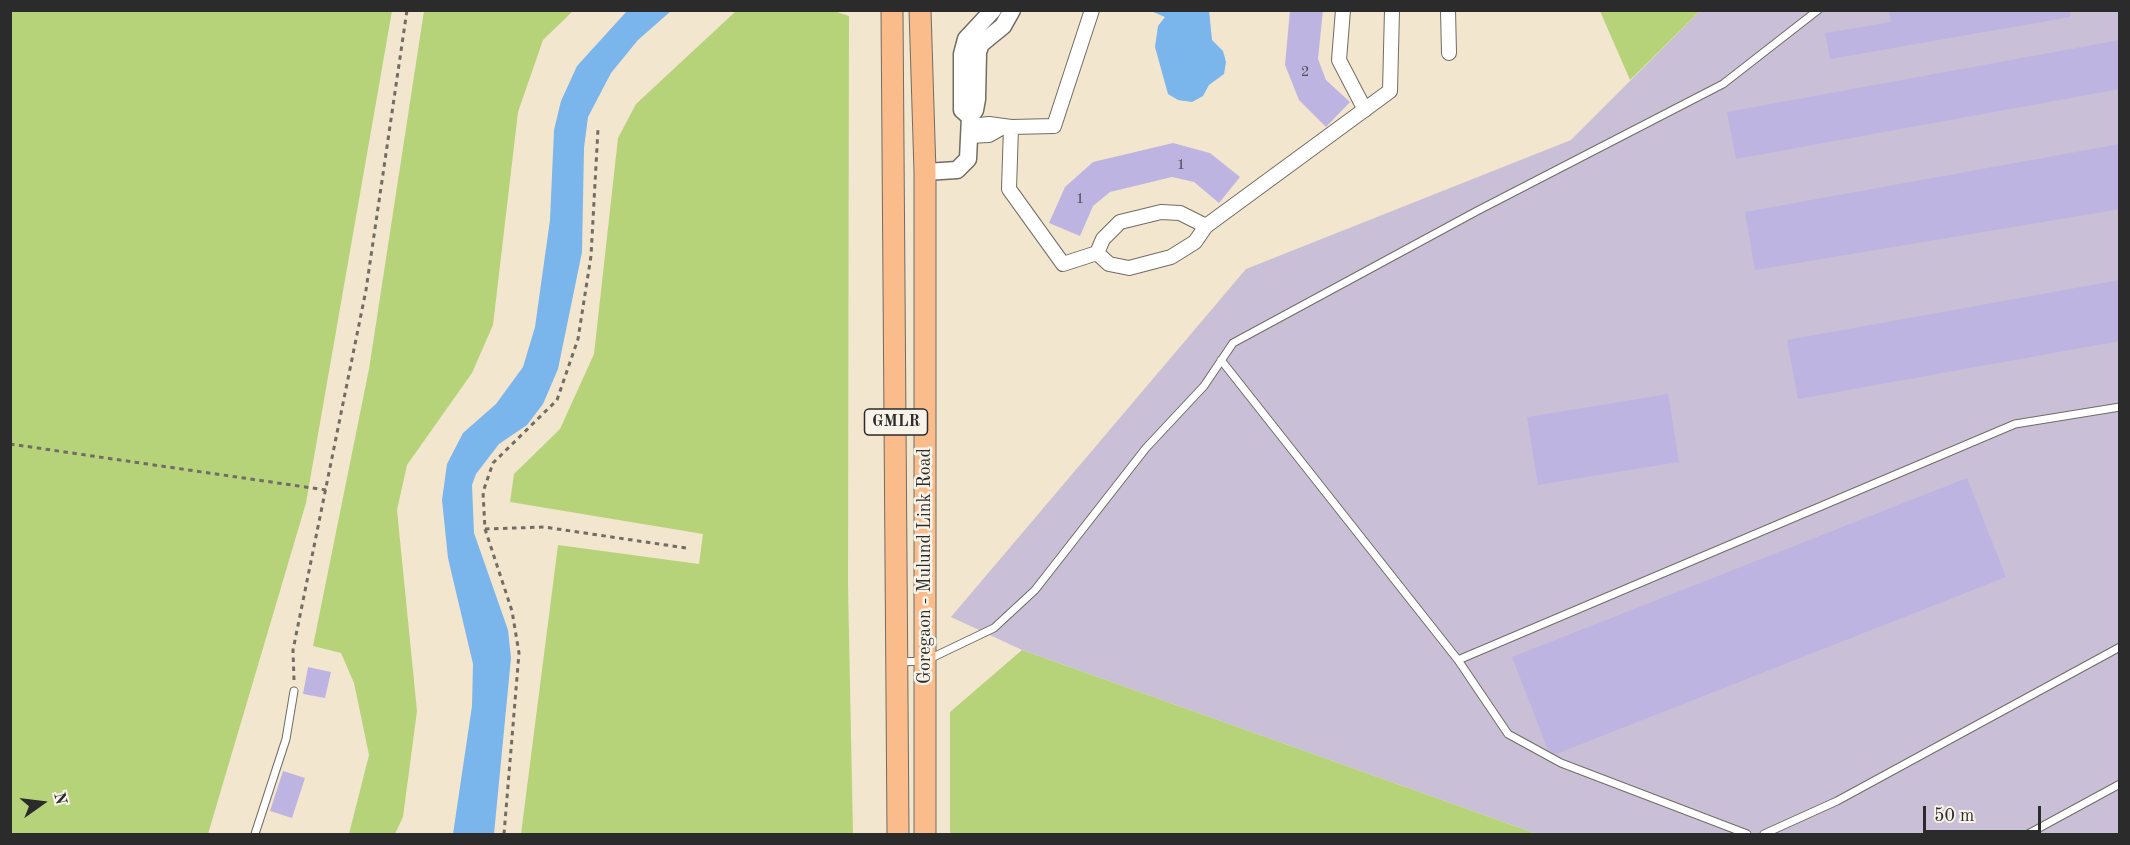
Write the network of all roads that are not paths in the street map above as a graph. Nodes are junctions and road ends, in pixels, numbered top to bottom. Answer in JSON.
{"nodes":[{"id":1,"x":892,"y":10,"type":"edge"},
{"id":2,"x":920,"y":10,"type":"edge"},
{"id":3,"x":1092,"y":10,"type":"edge"},
{"id":4,"x":1343,"y":10,"type":"edge"},
{"id":5,"x":1392,"y":10,"type":"edge"},
{"id":6,"x":1448,"y":10,"type":"edge"},
{"id":7,"x":1818,"y":10,"type":"edge"},
{"id":8,"x":993,"y":11,"type":"edge"},
{"id":9,"x":1011,"y":14,"type":"edge"},
{"id":10,"x":974,"y":40,"type":"junction"},
{"id":11,"x":1449,"y":53,"type":"dead end"},
{"id":12,"x":1365,"y":110,"type":"junction"},
{"id":13,"x":970,"y":126,"type":"junction"},
{"id":14,"x":1007,"y":127,"type":"junction"},
{"id":15,"x":925,"y":172,"type":"junction"},
{"id":16,"x":1206,"y":226,"type":"junction"},
{"id":17,"x":1097,"y":253,"type":"junction"},
{"id":18,"x":1221,"y":360,"type":"junction"},
{"id":19,"x":2120,"y":407,"type":"edge"},
{"id":20,"x":2120,"y":646,"type":"edge"},
{"id":21,"x":1458,"y":660,"type":"junction"},
{"id":22,"x":925,"y":661,"type":"junction"},
{"id":23,"x":898,"y":662,"type":"junction"},
{"id":24,"x":294,"y":691,"type":"road end"},
{"id":25,"x":2120,"y":783,"type":"edge"},
{"id":26,"x":255,"y":834,"type":"edge"},
{"id":27,"x":898,"y":834,"type":"edge"},
{"id":28,"x":925,"y":834,"type":"edge"},
{"id":29,"x":1747,"y":834,"type":"edge"},
{"id":30,"x":1764,"y":834,"type":"edge"},
{"id":31,"x":2028,"y":834,"type":"edge"}],
"edges":[{"from":1,"to":23,"type":"main road","name":"Goregaon - Mulund Link Road","number":"GMLR"},
{"from":2,"to":15,"type":"main road","name":"Goregaon - Mulund Link Road","number":"GMLR"},
{"from":3,"to":14,"type":"street"},
{"from":4,"to":12,"type":"street"},
{"from":5,"to":12,"type":"street"},
{"from":6,"to":11,"type":"street"},
{"from":7,"to":18,"type":"lane"},
{"from":8,"to":9,"type":"street"},
{"from":8,"to":10,"type":"street"},
{"from":9,"to":10,"type":"street"},
{"from":10,"to":13,"type":"street"},
{"from":12,"to":16,"type":"street"},
{"from":13,"to":14,"type":"street"},
{"from":13,"to":15,"type":"street"},
{"from":14,"to":17,"type":"street"},
{"from":15,"to":22,"type":"main road","name":"Goregaon - Mulund Link Road","number":"GMLR"},
{"from":16,"to":17,"type":"street"},
{"from":16,"to":17,"type":"street"},
{"from":18,"to":21,"type":"lane"},
{"from":18,"to":22,"type":"lane"},
{"from":19,"to":21,"type":"lane"},
{"from":20,"to":30,"type":"lane"},
{"from":21,"to":29,"type":"lane"},
{"from":22,"to":23,"type":"lane"},
{"from":22,"to":28,"type":"main road","name":"Goregaon - Mulund Link Road","number":"GMLR"},
{"from":23,"to":27,"type":"main road","name":"Goregaon - Mulund Link Road","number":"GMLR"},
{"from":24,"to":26,"type":"lane"},
{"from":25,"to":31,"type":"lane"}]}
